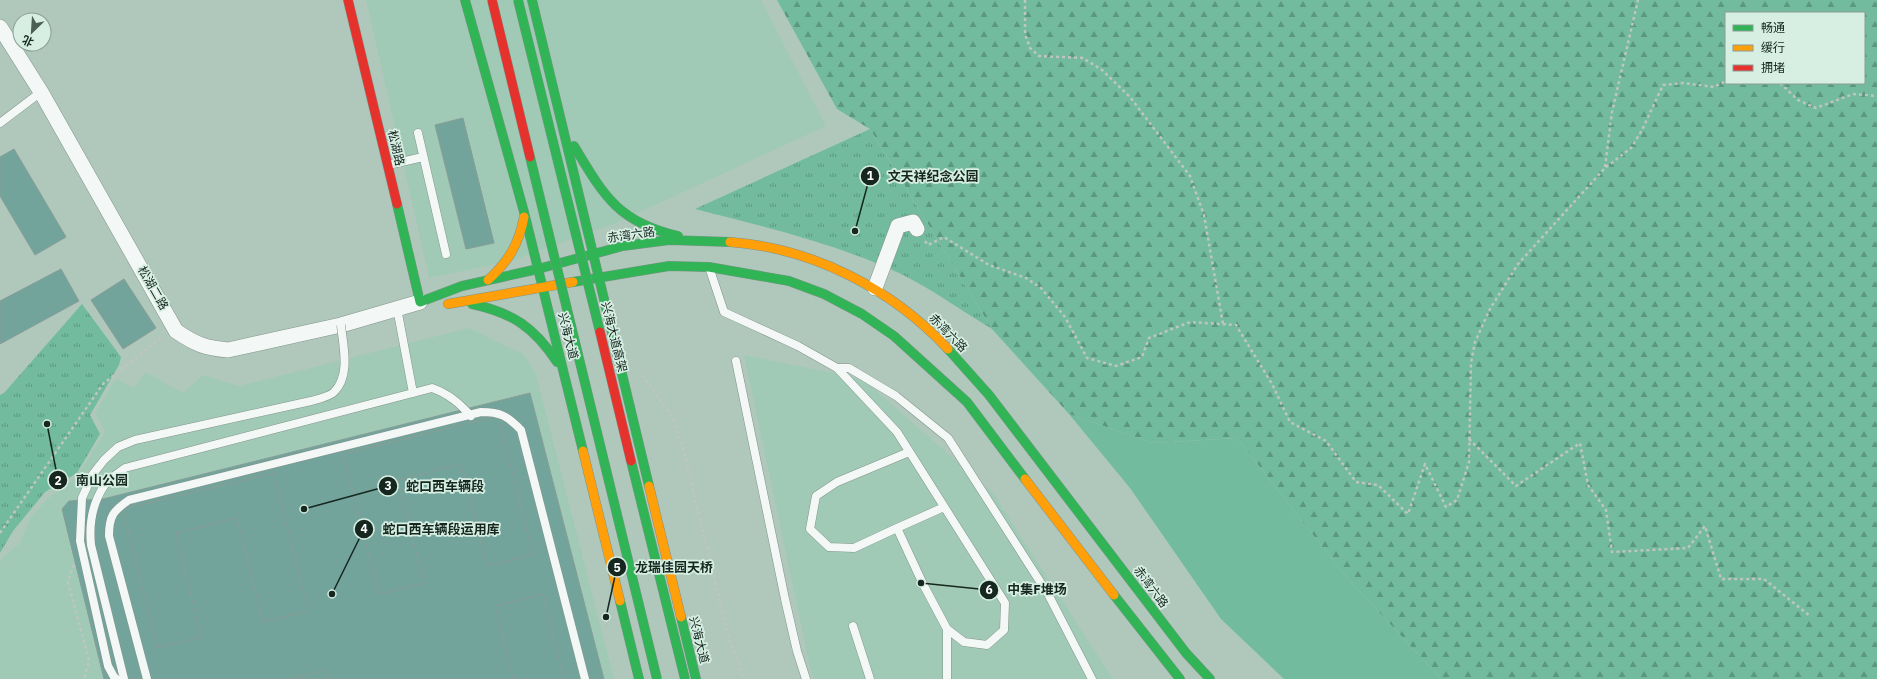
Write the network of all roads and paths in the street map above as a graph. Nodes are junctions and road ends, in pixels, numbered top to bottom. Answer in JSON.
{"nodes":[{"id":1,"x":348,"y":0,"type":"edge"},
{"id":2,"x":466,"y":0,"type":"edge"},
{"id":3,"x":492,"y":0,"type":"edge"},
{"id":4,"x":518,"y":0,"type":"edge"},
{"id":5,"x":532,"y":0,"type":"edge"},
{"id":6,"x":1025,"y":0,"type":"edge"},
{"id":7,"x":1638,"y":0,"type":"edge"},
{"id":8,"x":0,"y":27,"type":"edge"},
{"id":9,"x":1725,"y":80,"type":"edge"},
{"id":10,"x":1781,"y":84,"type":"edge"},
{"id":11,"x":41,"y":92,"type":"junction"},
{"id":12,"x":1877,"y":96,"type":"edge"},
{"id":13,"x":0,"y":123,"type":"edge"},
{"id":14,"x":562,"y":128,"type":"junction"},
{"id":15,"x":418,"y":134,"type":"dead end"},
{"id":16,"x":423,"y":157,"type":"junction"},
{"id":17,"x":387,"y":166,"type":"junction"},
{"id":18,"x":1605,"y":168,"type":"junction"},
{"id":19,"x":524,"y":212,"type":"junction"},
{"id":20,"x":917,"y":229,"type":"joint"},
{"id":21,"x":694,"y":240,"type":"junction"},
{"id":22,"x":594,"y":253,"type":"junction"},
{"id":23,"x":446,"y":254,"type":"dead end"},
{"id":24,"x":709,"y":267,"type":"junction"},
{"id":25,"x":539,"y":269,"type":"junction"},
{"id":26,"x":600,"y":278,"type":"junction"},
{"id":27,"x":487,"y":281,"type":"junction"},
{"id":28,"x":875,"y":288,"type":"junction"},
{"id":29,"x":544,"y":289,"type":"junction"},
{"id":30,"x":461,"y":301,"type":"junction"},
{"id":31,"x":420,"y":302,"type":"junction"},
{"id":32,"x":397,"y":308,"type":"junction"},
{"id":33,"x":1223,"y":324,"type":"junction"},
{"id":34,"x":341,"y":325,"type":"junction"},
{"id":35,"x":176,"y":331,"type":"junction"},
{"id":36,"x":736,"y":361,"type":"dead end"},
{"id":37,"x":837,"y":368,"type":"junction"},
{"id":38,"x":639,"y":372,"type":"dead end"},
{"id":39,"x":566,"y":376,"type":"junction"},
{"id":40,"x":413,"y":393,"type":"junction"},
{"id":41,"x":471,"y":416,"type":"dead end"},
{"id":42,"x":1469,"y":439,"type":"junction"},
{"id":43,"x":909,"y":452,"type":"junction"},
{"id":44,"x":944,"y":507,"type":"junction"},
{"id":45,"x":897,"y":528,"type":"junction"},
{"id":46,"x":0,"y":533,"type":"edge"},
{"id":47,"x":1810,"y":616,"type":"dead end"},
{"id":48,"x":853,"y":626,"type":"dead end"},
{"id":49,"x":947,"y":629,"type":"junction"},
{"id":50,"x":1200,"y":668,"type":"junction"},
{"id":51,"x":117,"y":679,"type":"edge"},
{"id":52,"x":124,"y":679,"type":"edge"},
{"id":53,"x":147,"y":679,"type":"edge"},
{"id":54,"x":585,"y":679,"type":"edge"},
{"id":55,"x":639,"y":679,"type":"edge"},
{"id":56,"x":657,"y":679,"type":"edge"},
{"id":57,"x":686,"y":679,"type":"edge"},
{"id":58,"x":696,"y":679,"type":"edge"},
{"id":59,"x":744,"y":679,"type":"edge"},
{"id":60,"x":806,"y":679,"type":"edge"},
{"id":61,"x":870,"y":679,"type":"edge"},
{"id":62,"x":948,"y":679,"type":"edge"},
{"id":63,"x":1092,"y":679,"type":"edge"},
{"id":64,"x":1180,"y":679,"type":"edge"},
{"id":65,"x":1199,"y":679,"type":"edge"},
{"id":66,"x":1210,"y":679,"type":"edge"}],
"edges":[{"from":1,"to":17,"type":"street","name":"松湖路"},
{"from":2,"to":19,"type":"street","name":"兴海大道"},
{"from":3,"to":56,"type":"street","bridge":true},
{"from":4,"to":57,"type":"street","name":"兴海大道高架","bridge":true},
{"from":5,"to":14,"type":"street","name":"兴海大道"},
{"from":6,"to":33,"type":"path"},
{"from":7,"to":18,"type":"path"},
{"from":8,"to":11,"type":"street","name":"松湖二路"},
{"from":9,"to":18,"type":"path"},
{"from":10,"to":12,"type":"path"},
{"from":11,"to":13,"type":"lane"},
{"from":11,"to":35,"type":"street","name":"松湖二路"},
{"from":14,"to":21,"type":"street"},
{"from":14,"to":22,"type":"street","name":"兴海大道"},
{"from":15,"to":16,"type":"lane"},
{"from":16,"to":17,"type":"lane"},
{"from":16,"to":23,"type":"lane"},
{"from":17,"to":31,"type":"street","name":"松湖路"},
{"from":18,"to":42,"type":"path"},
{"from":19,"to":25,"type":"street","name":"兴海大道"},
{"from":19,"to":27,"type":"street"},
{"from":20,"to":28,"type":"street"},
{"from":20,"to":33,"type":"path"},
{"from":21,"to":22,"type":"street","name":"赤湾六路"},
{"from":21,"to":28,"type":"street","name":"赤湾六路"},
{"from":22,"to":25,"type":"street","name":"赤湾六路"},
{"from":22,"to":26,"type":"street","name":"兴海大道"},
{"from":24,"to":26,"type":"street"},
{"from":24,"to":37,"type":"lane"},
{"from":24,"to":64,"type":"street"},
{"from":25,"to":27,"type":"street"},
{"from":25,"to":29,"type":"street","name":"兴海大道"},
{"from":26,"to":29,"type":"street"},
{"from":26,"to":58,"type":"street","name":"兴海大道"},
{"from":27,"to":31,"type":"street"},
{"from":28,"to":50,"type":"street","name":"赤湾六路"},
{"from":29,"to":30,"type":"street"},
{"from":29,"to":39,"type":"street","name":"兴海大道"},
{"from":30,"to":31,"type":"street"},
{"from":30,"to":39,"type":"street"},
{"from":31,"to":32,"type":"street","name":"松湖二路"},
{"from":32,"to":34,"type":"street","name":"松湖二路"},
{"from":32,"to":40,"type":"lane"},
{"from":33,"to":42,"type":"path"},
{"from":34,"to":35,"type":"street","name":"松湖二路"},
{"from":34,"to":51,"type":"lane","bridge":true},
{"from":35,"to":46,"type":"path"},
{"from":36,"to":60,"type":"lane"},
{"from":37,"to":43,"type":"lane"},
{"from":37,"to":63,"type":"lane"},
{"from":38,"to":59,"type":"path"},
{"from":39,"to":55,"type":"street","name":"兴海大道"},
{"from":40,"to":41,"type":"lane"},
{"from":40,"to":52,"type":"lane"},
{"from":42,"to":47,"type":"path"},
{"from":43,"to":44,"type":"lane"},
{"from":43,"to":45,"type":"lane"},
{"from":44,"to":45,"type":"lane"},
{"from":44,"to":49,"type":"lane"},
{"from":45,"to":49,"type":"lane"},
{"from":48,"to":61,"type":"lane"},
{"from":49,"to":62,"type":"lane"},
{"from":50,"to":65,"type":"street"},
{"from":50,"to":66,"type":"street","name":"赤湾六路"},
{"from":53,"to":54,"type":"lane"}]}
